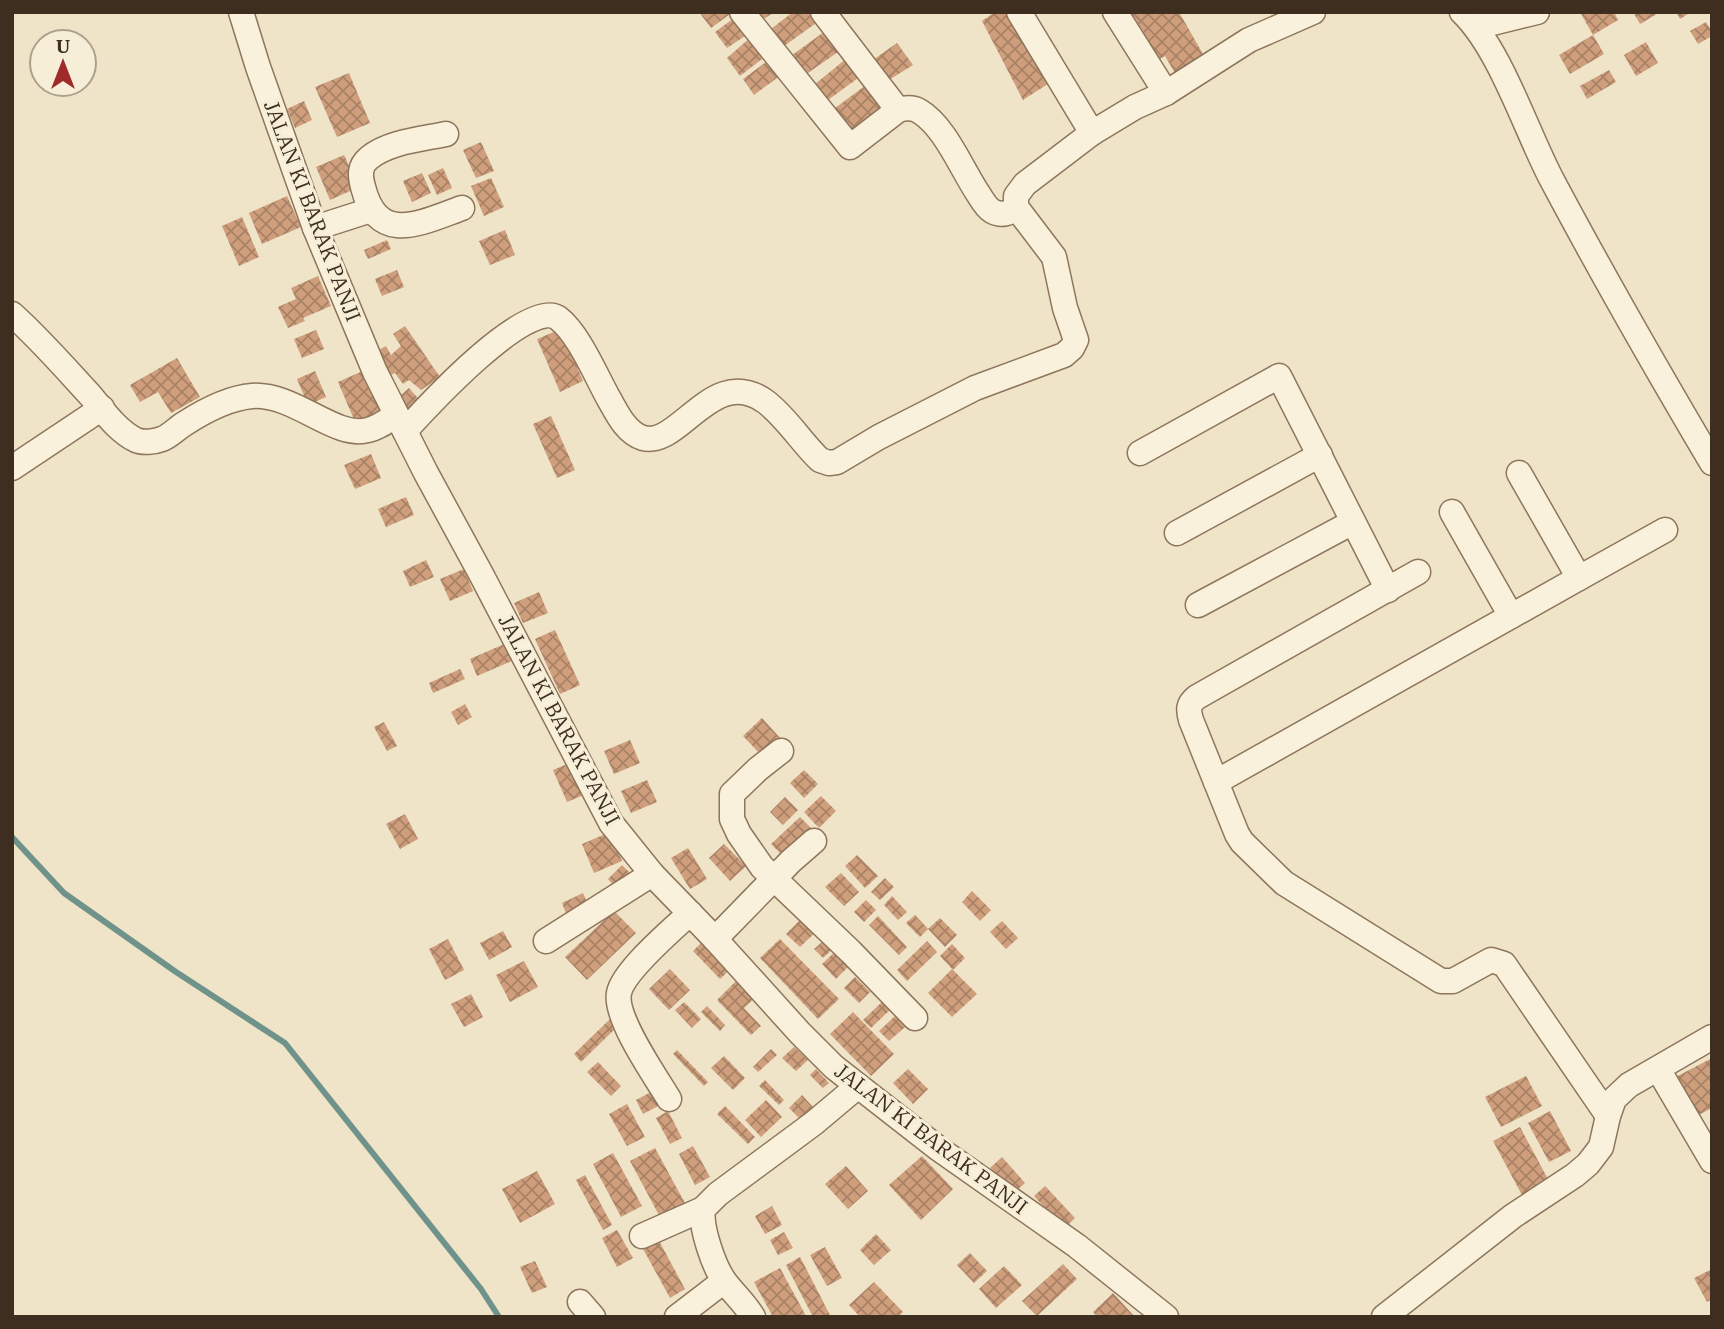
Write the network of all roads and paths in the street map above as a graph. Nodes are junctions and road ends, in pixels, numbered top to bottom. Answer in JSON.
{"nodes":[{"id":1,"x":242,"y":12,"type":"edge"},
{"id":2,"x":742,"y":12,"type":"edge"},
{"id":3,"x":823,"y":12,"type":"edge"},
{"id":4,"x":1019,"y":12,"type":"edge"},
{"id":5,"x":1115,"y":12,"type":"edge"},
{"id":6,"x":1313,"y":12,"type":"edge"},
{"id":7,"x":1537,"y":12,"type":"edge"},
{"id":8,"x":1469,"y":20,"type":"edge"},
{"id":9,"x":1166,"y":93,"type":"junction"},
{"id":10,"x":898,"y":110,"type":"junction"},
{"id":11,"x":1092,"y":132,"type":"junction"},
{"id":12,"x":446,"y":134,"type":"dead end"},
{"id":13,"x":462,"y":208,"type":"dead end"},
{"id":14,"x":1016,"y":208,"type":"junction"},
{"id":15,"x":371,"y":210,"type":"junction"},
{"id":16,"x":314,"y":228,"type":"junction"},
{"id":17,"x":12,"y":314,"type":"edge"},
{"id":18,"x":102,"y":408,"type":"junction"},
{"id":19,"x":400,"y":423,"type":"junction"},
{"id":20,"x":1140,"y":453,"type":"dead end"},
{"id":21,"x":1320,"y":455,"type":"junction"},
{"id":22,"x":1712,"y":463,"type":"edge"},
{"id":23,"x":12,"y":468,"type":"edge"},
{"id":24,"x":1519,"y":473,"type":"dead end"},
{"id":25,"x":1452,"y":512,"type":"dead end"},
{"id":26,"x":1353,"y":522,"type":"junction"},
{"id":27,"x":1665,"y":530,"type":"dead end"},
{"id":28,"x":1177,"y":533,"type":"dead end"},
{"id":29,"x":1418,"y":572,"type":"dead end"},
{"id":30,"x":1579,"y":578,"type":"junction"},
{"id":31,"x":1388,"y":590,"type":"junction"},
{"id":32,"x":1198,"y":605,"type":"dead end"},
{"id":33,"x":1511,"y":616,"type":"junction"},
{"id":34,"x":781,"y":751,"type":"dead end"},
{"id":35,"x":1216,"y":782,"type":"junction"},
{"id":36,"x":814,"y":841,"type":"dead end"},
{"id":37,"x":652,"y":874,"type":"junction"},
{"id":38,"x":773,"y":880,"type":"junction"},
{"id":39,"x":690,"y":913,"type":"junction"},
{"id":40,"x":715,"y":939,"type":"junction"},
{"id":41,"x":546,"y":941,"type":"dead end"},
{"id":42,"x":915,"y":1018,"type":"dead end"},
{"id":43,"x":1712,"y":1037,"type":"edge"},
{"id":44,"x":1658,"y":1069,"type":"junction"},
{"id":45,"x":858,"y":1086,"type":"junction"},
{"id":46,"x":669,"y":1099,"type":"dead end"},
{"id":47,"x":1608,"y":1116,"type":"junction"},
{"id":48,"x":1712,"y":1161,"type":"edge"},
{"id":49,"x":703,"y":1209,"type":"junction"},
{"id":50,"x":642,"y":1236,"type":"dead end"},
{"id":51,"x":724,"y":1281,"type":"junction"},
{"id":52,"x":677,"y":1317,"type":"edge"},
{"id":53,"x":752,"y":1317,"type":"edge"},
{"id":54,"x":1166,"y":1317,"type":"edge"},
{"id":55,"x":1384,"y":1317,"type":"edge"}],
"edges":[{"from":1,"to":16,"type":"street","name":"JALAN KI BARAK PANJI"},
{"from":2,"to":10,"type":"street"},
{"from":3,"to":10,"type":"street"},
{"from":4,"to":11,"type":"street"},
{"from":5,"to":9,"type":"street"},
{"from":6,"to":9,"type":"street"},
{"from":7,"to":8,"type":"street"},
{"from":8,"to":22,"type":"street"},
{"from":9,"to":11,"type":"street"},
{"from":10,"to":14,"type":"street"},
{"from":11,"to":14,"type":"street"},
{"from":12,"to":15,"type":"street"},
{"from":13,"to":15,"type":"street"},
{"from":14,"to":19,"type":"street"},
{"from":15,"to":16,"type":"street"},
{"from":16,"to":19,"type":"street","name":"JALAN KI BARAK PANJI"},
{"from":17,"to":18,"type":"street"},
{"from":18,"to":19,"type":"street"},
{"from":18,"to":23,"type":"street"},
{"from":19,"to":37,"type":"street","name":"JALAN KI BARAK PANJI"},
{"from":20,"to":21,"type":"street"},
{"from":21,"to":26,"type":"street"},
{"from":21,"to":28,"type":"street"},
{"from":24,"to":30,"type":"street"},
{"from":25,"to":33,"type":"street"},
{"from":26,"to":31,"type":"street"},
{"from":26,"to":32,"type":"street"},
{"from":27,"to":30,"type":"street"},
{"from":29,"to":31,"type":"street"},
{"from":30,"to":33,"type":"street"},
{"from":31,"to":35,"type":"street"},
{"from":33,"to":35,"type":"street"},
{"from":34,"to":38,"type":"street"},
{"from":35,"to":47,"type":"street"},
{"from":36,"to":38,"type":"street"},
{"from":37,"to":39,"type":"street","name":"JALAN KI BARAK PANJI"},
{"from":37,"to":41,"type":"street"},
{"from":38,"to":40,"type":"street"},
{"from":38,"to":42,"type":"street"},
{"from":39,"to":40,"type":"street","name":"JALAN KI BARAK PANJI"},
{"from":39,"to":46,"type":"street"},
{"from":40,"to":45,"type":"street","name":"JALAN KI BARAK PANJI"},
{"from":43,"to":44,"type":"street"},
{"from":44,"to":47,"type":"street"},
{"from":44,"to":48,"type":"street"},
{"from":45,"to":49,"type":"street"},
{"from":45,"to":54,"type":"street","name":"JALAN KI BARAK PANJI"},
{"from":47,"to":55,"type":"street"},
{"from":49,"to":50,"type":"street"},
{"from":49,"to":51,"type":"street"},
{"from":51,"to":52,"type":"street"},
{"from":51,"to":53,"type":"street"}]}
